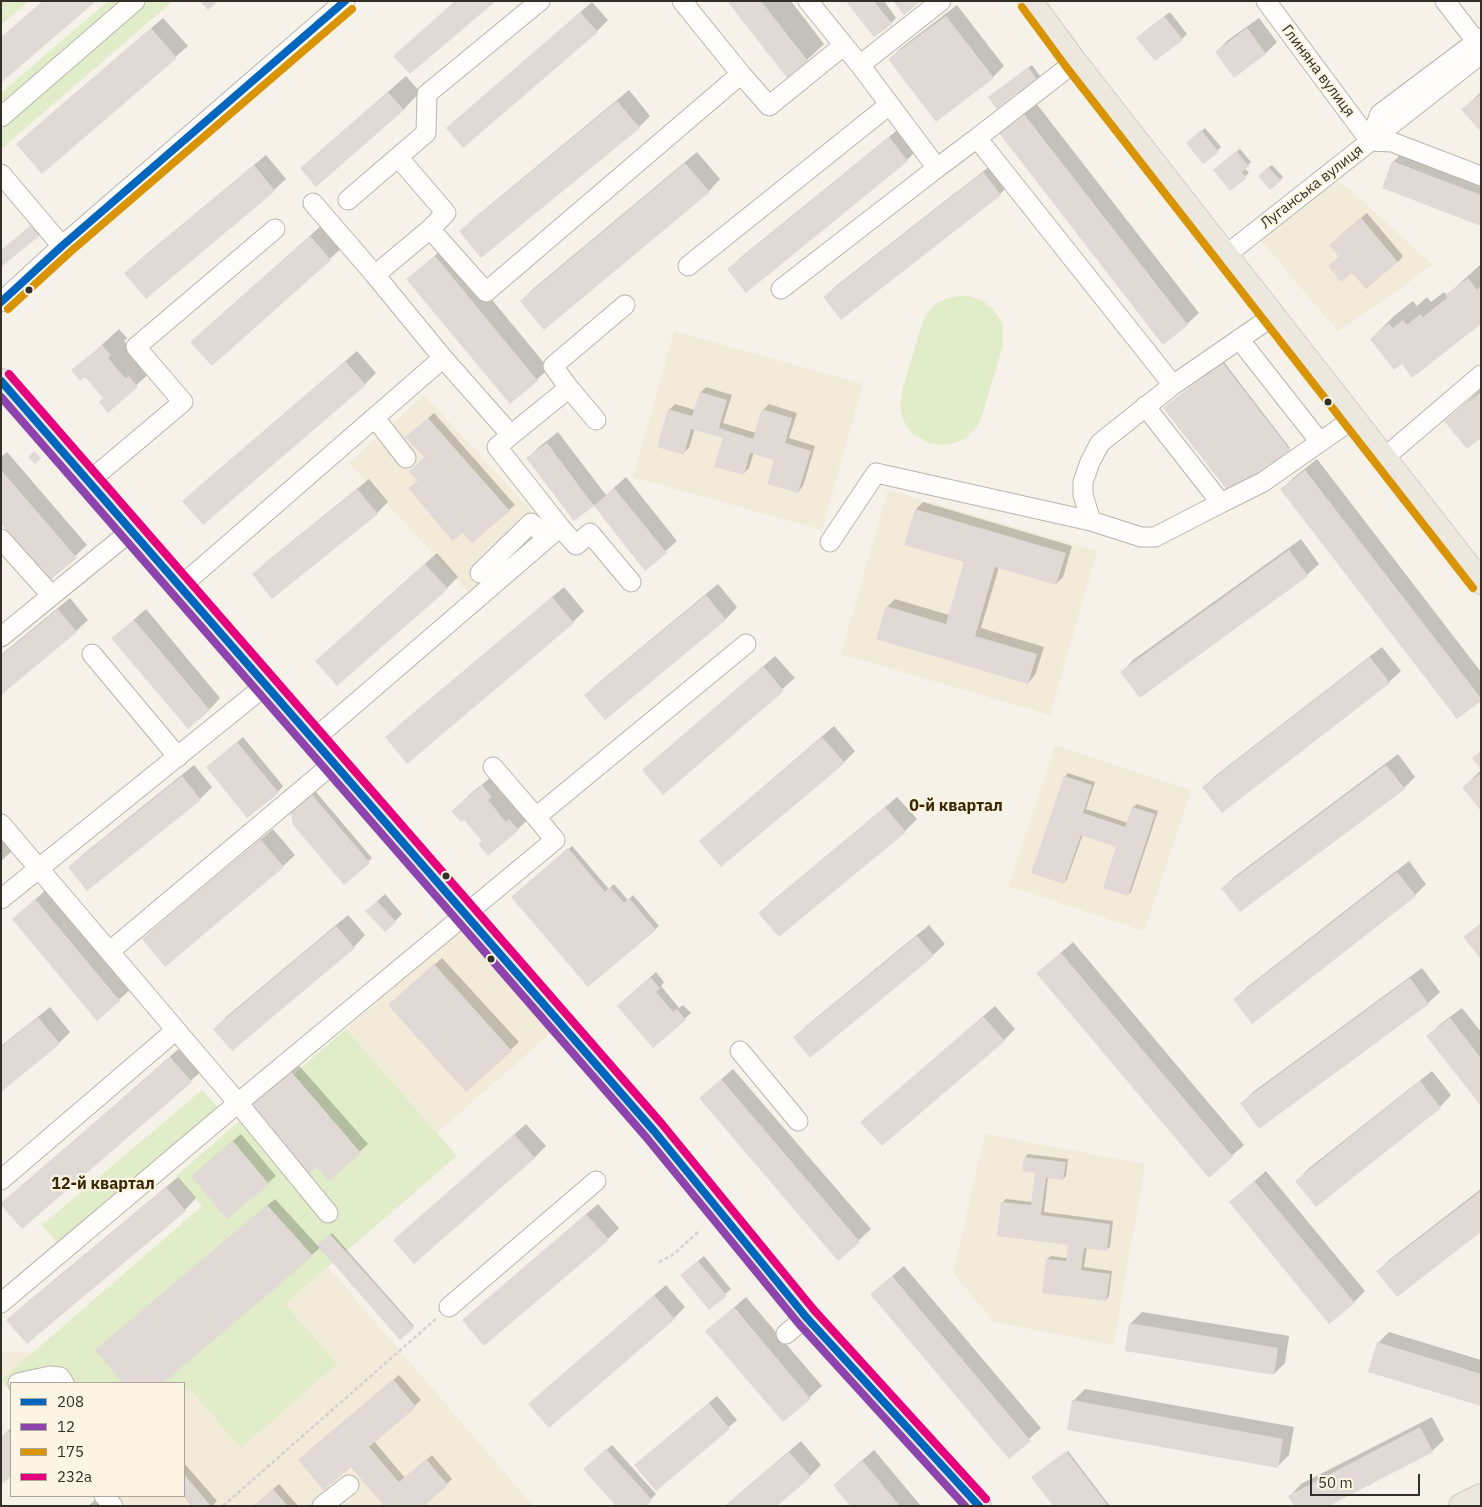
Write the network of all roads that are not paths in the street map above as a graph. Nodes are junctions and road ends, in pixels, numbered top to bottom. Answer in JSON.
{"nodes":[{"id":1,"x":135,"y":1,"type":"edge"},
{"id":2,"x":540,"y":1,"type":"edge"},
{"id":3,"x":682,"y":1,"type":"edge"},
{"id":4,"x":808,"y":1,"type":"edge"},
{"id":5,"x":941,"y":1,"type":"edge"},
{"id":6,"x":1030,"y":1,"type":"edge"},
{"id":7,"x":1266,"y":1,"type":"edge"},
{"id":8,"x":1445,"y":1,"type":"edge"},
{"id":9,"x":335,"y":4,"type":"edge"},
{"id":10,"x":1479,"y":44,"type":"edge"},
{"id":11,"x":843,"y":46,"type":"junction"},
{"id":12,"x":1075,"y":62,"type":"junction"},
{"id":13,"x":860,"y":65,"type":"junction"},
{"id":14,"x":741,"y":74,"type":"junction"},
{"id":15,"x":889,"y":105,"type":"junction"},
{"id":16,"x":1,"y":117,"type":"edge"},
{"id":17,"x":977,"y":138,"type":"junction"},
{"id":18,"x":1370,"y":141,"type":"junction"},
{"id":19,"x":398,"y":157,"type":"junction"},
{"id":20,"x":937,"y":168,"type":"junction"},
{"id":21,"x":1,"y":174,"type":"edge"},
{"id":22,"x":1481,"y":176,"type":"edge"},
{"id":23,"x":348,"y":200,"type":"dead end"},
{"id":24,"x":312,"y":203,"type":"dead end"},
{"id":25,"x":430,"y":229,"type":"junction"},
{"id":26,"x":275,"y":230,"type":"dead end"},
{"id":27,"x":62,"y":246,"type":"junction"},
{"id":28,"x":1226,"y":255,"type":"junction"},
{"id":29,"x":688,"y":266,"type":"dead end"},
{"id":30,"x":374,"y":275,"type":"junction"},
{"id":31,"x":781,"y":289,"type":"dead end"},
{"id":32,"x":1,"y":302,"type":"edge"},
{"id":33,"x":625,"y":305,"type":"dead end"},
{"id":34,"x":1273,"y":316,"type":"junction"},
{"id":35,"x":1239,"y":340,"type":"junction"},
{"id":36,"x":443,"y":358,"type":"junction"},
{"id":37,"x":1481,"y":375,"type":"edge"},
{"id":38,"x":1,"y":381,"type":"edge"},
{"id":39,"x":1172,"y":385,"type":"junction"},
{"id":40,"x":568,"y":388,"type":"junction"},
{"id":41,"x":1145,"y":406,"type":"junction"},
{"id":42,"x":375,"y":418,"type":"junction"},
{"id":43,"x":1353,"y":419,"type":"junction"},
{"id":44,"x":596,"y":420,"type":"dead end"},
{"id":45,"x":511,"y":436,"type":"junction"},
{"id":46,"x":1320,"y":442,"type":"junction"},
{"id":47,"x":406,"y":458,"type":"dead end"},
{"id":48,"x":1384,"y":458,"type":"junction"},
{"id":49,"x":88,"y":482,"type":"junction"},
{"id":50,"x":1221,"y":503,"type":"junction"},
{"id":51,"x":1091,"y":521,"type":"junction"},
{"id":52,"x":132,"y":531,"type":"junction"},
{"id":53,"x":553,"y":532,"type":"junction"},
{"id":54,"x":1,"y":539,"type":"edge"},
{"id":55,"x":830,"y":542,"type":"dead end"},
{"id":56,"x":480,"y":573,"type":"dead end"},
{"id":57,"x":631,"y":582,"type":"dead end"},
{"id":58,"x":1481,"y":582,"type":"edge"},
{"id":59,"x":180,"y":586,"type":"junction"},
{"id":60,"x":52,"y":596,"type":"junction"},
{"id":61,"x":1,"y":637,"type":"edge"},
{"id":62,"x":746,"y":644,"type":"dead end"},
{"id":63,"x":92,"y":654,"type":"dead end"},
{"id":64,"x":266,"y":685,"type":"junction"},
{"id":65,"x":314,"y":739,"type":"junction"},
{"id":66,"x":178,"y":757,"type":"junction"},
{"id":67,"x":334,"y":763,"type":"junction"},
{"id":68,"x":493,"y":766,"type":"dead end"},
{"id":69,"x":536,"y":817,"type":"junction"},
{"id":70,"x":1,"y":824,"type":"edge"},
{"id":71,"x":39,"y":869,"type":"junction"},
{"id":72,"x":1,"y":899,"type":"edge"},
{"id":73,"x":465,"y":915,"type":"junction"},
{"id":74,"x":110,"y":951,"type":"junction"},
{"id":75,"x":176,"y":1030,"type":"junction"},
{"id":76,"x":740,"y":1051,"type":"dead end"},
{"id":77,"x":238,"y":1103,"type":"junction"},
{"id":78,"x":798,"y":1121,"type":"dead end"},
{"id":79,"x":1,"y":1180,"type":"edge"},
{"id":80,"x":596,"y":1181,"type":"dead end"},
{"id":81,"x":328,"y":1213,"type":"dead end"},
{"id":82,"x":1,"y":1303,"type":"edge"},
{"id":83,"x":449,"y":1307,"type":"road end"},
{"id":84,"x":806,"y":1317,"type":"junction"},
{"id":85,"x":786,"y":1334,"type":"dead end"},
{"id":86,"x":23,"y":1382,"type":"edge"},
{"id":87,"x":63,"y":1382,"type":"edge"},
{"id":88,"x":349,"y":1485,"type":"dead end"},
{"id":89,"x":1481,"y":1496,"type":"edge"},
{"id":90,"x":322,"y":1506,"type":"edge"},
{"id":91,"x":979,"y":1506,"type":"edge"},
{"id":92,"x":1461,"y":1506,"type":"edge"}],
"edges":[{"from":1,"to":16,"type":"street"},
{"from":2,"to":19,"type":"street"},
{"from":3,"to":14,"type":"street"},
{"from":4,"to":11,"type":"street"},
{"from":5,"to":13,"type":"street"},
{"from":6,"to":12,"type":"main road"},
{"from":7,"to":18,"type":"street","name":"Глиняна вулиця"},
{"from":8,"to":10,"type":"street"},
{"from":9,"to":27,"type":"street"},
{"from":10,"to":18,"type":"street","name":"Луганська вулиця"},
{"from":11,"to":13,"type":"street"},
{"from":11,"to":14,"type":"street"},
{"from":12,"to":17,"type":"street"},
{"from":12,"to":28,"type":"main road"},
{"from":13,"to":15,"type":"street"},
{"from":14,"to":25,"type":"street"},
{"from":15,"to":20,"type":"street"},
{"from":15,"to":29,"type":"street"},
{"from":17,"to":20,"type":"street"},
{"from":17,"to":39,"type":"street"},
{"from":18,"to":22,"type":"street"},
{"from":18,"to":28,"type":"street","name":"Луганська вулиця"},
{"from":19,"to":23,"type":"street"},
{"from":19,"to":25,"type":"street"},
{"from":20,"to":31,"type":"street"},
{"from":21,"to":27,"type":"street"},
{"from":24,"to":30,"type":"street"},
{"from":25,"to":30,"type":"street"},
{"from":26,"to":49,"type":"street"},
{"from":27,"to":32,"type":"street"},
{"from":28,"to":34,"type":"main road"},
{"from":30,"to":36,"type":"street"},
{"from":33,"to":40,"type":"street"},
{"from":34,"to":35,"type":"street"},
{"from":34,"to":43,"type":"main road"},
{"from":35,"to":39,"type":"street"},
{"from":35,"to":46,"type":"street"},
{"from":36,"to":42,"type":"street"},
{"from":36,"to":45,"type":"street"},
{"from":37,"to":48,"type":"street"},
{"from":38,"to":49,"type":"main road"},
{"from":39,"to":41,"type":"street"},
{"from":40,"to":44,"type":"street"},
{"from":40,"to":45,"type":"street"},
{"from":41,"to":50,"type":"street"},
{"from":41,"to":51,"type":"street"},
{"from":42,"to":47,"type":"street"},
{"from":42,"to":59,"type":"street"},
{"from":43,"to":46,"type":"street"},
{"from":43,"to":48,"type":"main road"},
{"from":45,"to":53,"type":"street"},
{"from":46,"to":50,"type":"street"},
{"from":48,"to":58,"type":"main road"},
{"from":49,"to":52,"type":"main road"},
{"from":50,"to":51,"type":"street"},
{"from":51,"to":55,"type":"street"},
{"from":52,"to":59,"type":"main road"},
{"from":52,"to":60,"type":"street"},
{"from":53,"to":56,"type":"street"},
{"from":53,"to":57,"type":"street"},
{"from":53,"to":65,"type":"street"},
{"from":54,"to":60,"type":"street"},
{"from":59,"to":64,"type":"main road"},
{"from":60,"to":61,"type":"street"},
{"from":62,"to":69,"type":"street"},
{"from":63,"to":66,"type":"street"},
{"from":64,"to":65,"type":"main road"},
{"from":64,"to":66,"type":"street"},
{"from":65,"to":67,"type":"main road"},
{"from":66,"to":71,"type":"street"},
{"from":67,"to":73,"type":"main road"},
{"from":67,"to":74,"type":"street"},
{"from":68,"to":69,"type":"street"},
{"from":69,"to":73,"type":"street"},
{"from":70,"to":71,"type":"street"},
{"from":71,"to":72,"type":"street"},
{"from":71,"to":74,"type":"street"},
{"from":73,"to":77,"type":"street"},
{"from":73,"to":84,"type":"main road"},
{"from":74,"to":75,"type":"street"},
{"from":75,"to":77,"type":"street"},
{"from":75,"to":79,"type":"street"},
{"from":76,"to":78,"type":"street"},
{"from":77,"to":81,"type":"street"},
{"from":77,"to":82,"type":"street"},
{"from":80,"to":83,"type":"street"},
{"from":84,"to":85,"type":"street"},
{"from":84,"to":91,"type":"main road"},
{"from":86,"to":87,"type":"street"},
{"from":88,"to":90,"type":"street"},
{"from":89,"to":92,"type":"main road"}]}
